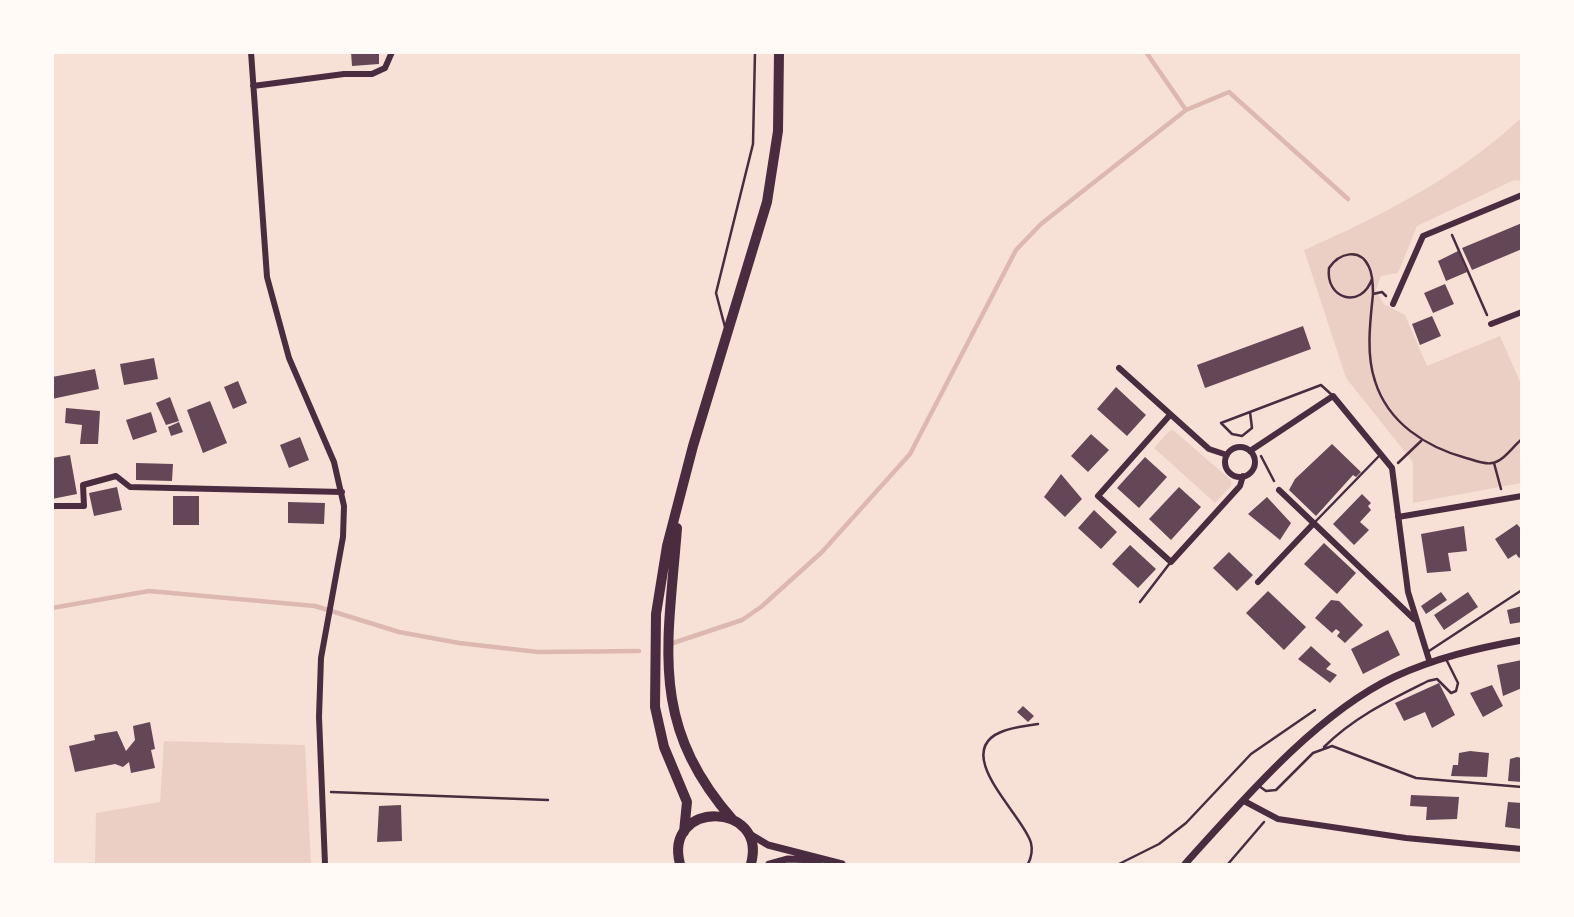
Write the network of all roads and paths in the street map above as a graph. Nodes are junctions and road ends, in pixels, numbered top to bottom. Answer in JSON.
{"nodes":[{"id":1,"x":251,"y":52,"type":"edge"},
{"id":2,"x":392,"y":52,"type":"edge"},
{"id":3,"x":755,"y":52,"type":"edge"},
{"id":4,"x":779,"y":52,"type":"edge"},
{"id":5,"x":253,"y":86,"type":"junction"},
{"id":6,"x":1521,"y":195,"type":"edge"},
{"id":7,"x":1448,"y":225,"type":"junction"},
{"id":8,"x":1372,"y":279,"type":"junction"},
{"id":9,"x":1373,"y":295,"type":"junction"},
{"id":10,"x":1394,"y":303,"type":"joint"},
{"id":11,"x":1521,"y":312,"type":"edge"},
{"id":12,"x":1491,"y":324,"type":"joint"},
{"id":13,"x":727,"y":335,"type":"junction"},
{"id":14,"x":1119,"y":368,"type":"dead end"},
{"id":15,"x":1333,"y":396,"type":"junction"},
{"id":16,"x":1250,"y":411,"type":"junction"},
{"id":17,"x":1170,"y":415,"type":"junction"},
{"id":18,"x":1521,"y":439,"type":"edge"},
{"id":19,"x":1421,"y":442,"type":"junction"},
{"id":20,"x":1253,"y":449,"type":"junction"},
{"id":21,"x":1381,"y":454,"type":"junction"},
{"id":22,"x":1227,"y":455,"type":"junction"},
{"id":23,"x":1494,"y":463,"type":"junction"},
{"id":24,"x":1392,"y":468,"type":"junction"},
{"id":25,"x":1243,"y":477,"type":"junction"},
{"id":26,"x":1279,"y":490,"type":"joint"},
{"id":27,"x":342,"y":492,"type":"junction"},
{"id":28,"x":1521,"y":496,"type":"edge"},
{"id":29,"x":1504,"y":499,"type":"junction"},
{"id":30,"x":52,"y":506,"type":"edge"},
{"id":31,"x":678,"y":507,"type":"junction"},
{"id":32,"x":1398,"y":517,"type":"junction"},
{"id":33,"x":1314,"y":523,"type":"junction"},
{"id":34,"x":1171,"y":562,"type":"junction"},
{"id":35,"x":1258,"y":582,"type":"dead end"},
{"id":36,"x":1521,"y":590,"type":"edge"},
{"id":37,"x":1140,"y":602,"type":"dead end"},
{"id":38,"x":1414,"y":619,"type":"junction"},
{"id":39,"x":1521,"y":640,"type":"edge"},
{"id":40,"x":1426,"y":652,"type":"junction"},
{"id":41,"x":1446,"y":658,"type":"junction"},
{"id":42,"x":1430,"y":663,"type":"junction"},
{"id":43,"x":1315,"y":710,"type":"dead end"},
{"id":44,"x":1038,"y":724,"type":"dead end"},
{"id":45,"x":1324,"y":747,"type":"junction"},
{"id":46,"x":1259,"y":786,"type":"junction"},
{"id":47,"x":1521,"y":787,"type":"edge"},
{"id":48,"x":322,"y":792,"type":"junction"},
{"id":49,"x":548,"y":800,"type":"dead end"},
{"id":50,"x":1244,"y":801,"type":"junction"},
{"id":51,"x":1268,"y":816,"type":"junction"},
{"id":52,"x":733,"y":820,"type":"junction"},
{"id":53,"x":745,"y":830,"type":"junction"},
{"id":54,"x":684,"y":832,"type":"junction"},
{"id":55,"x":1521,"y":849,"type":"edge"},
{"id":56,"x":1196,"y":852,"type":"junction"},
{"id":57,"x":828,"y":861,"type":"junction"},
{"id":58,"x":1029,"y":863,"type":"edge"},
{"id":59,"x":325,"y":864,"type":"edge"},
{"id":60,"x":680,"y":864,"type":"edge"},
{"id":61,"x":751,"y":864,"type":"edge"},
{"id":62,"x":769,"y":864,"type":"edge"},
{"id":63,"x":842,"y":864,"type":"edge"},
{"id":64,"x":1034,"y":864,"type":"edge"},
{"id":65,"x":1119,"y":864,"type":"edge"},
{"id":66,"x":1178,"y":864,"type":"edge"},
{"id":67,"x":1185,"y":864,"type":"edge"},
{"id":68,"x":1228,"y":864,"type":"edge"}],
"edges":[{"from":1,"to":5,"type":"street"},
{"from":2,"to":5,"type":"street"},
{"from":3,"to":13,"type":"lane"},
{"from":4,"to":13,"type":"main road"},
{"from":5,"to":27,"type":"street"},
{"from":6,"to":7,"type":"street"},
{"from":7,"to":10,"type":"street"},
{"from":7,"to":12,"type":"path"},
{"from":8,"to":8,"type":"path"},
{"from":8,"to":9,"type":"path"},
{"from":9,"to":10,"type":"path"},
{"from":9,"to":19,"type":"path"},
{"from":11,"to":12,"type":"street"},
{"from":13,"to":31,"type":"main road"},
{"from":14,"to":17,"type":"street"},
{"from":15,"to":16,"type":"lane"},
{"from":15,"to":20,"type":"street"},
{"from":15,"to":21,"type":"street"},
{"from":16,"to":16,"type":"lane"},
{"from":17,"to":22,"type":"street"},
{"from":17,"to":34,"type":"street"},
{"from":18,"to":23,"type":"path"},
{"from":19,"to":23,"type":"path"},
{"from":19,"to":24,"type":"path"},
{"from":20,"to":22,"type":"street"},
{"from":20,"to":25,"type":"street"},
{"from":20,"to":26,"type":"path"},
{"from":21,"to":24,"type":"street"},
{"from":21,"to":33,"type":"lane"},
{"from":22,"to":25,"type":"street"},
{"from":23,"to":29,"type":"path"},
{"from":24,"to":32,"type":"street"},
{"from":25,"to":34,"type":"street"},
{"from":26,"to":33,"type":"street"},
{"from":27,"to":30,"type":"street"},
{"from":27,"to":48,"type":"street"},
{"from":28,"to":29,"type":"street"},
{"from":29,"to":32,"type":"street"},
{"from":31,"to":52,"type":"main road"},
{"from":31,"to":54,"type":"main road"},
{"from":32,"to":38,"type":"street"},
{"from":33,"to":35,"type":"street"},
{"from":33,"to":38,"type":"street"},
{"from":34,"to":37,"type":"lane"},
{"from":36,"to":40,"type":"lane"},
{"from":38,"to":40,"type":"street"},
{"from":39,"to":41,"type":"street"},
{"from":40,"to":42,"type":"street"},
{"from":41,"to":42,"type":"street"},
{"from":41,"to":45,"type":"lane"},
{"from":42,"to":46,"type":"street"},
{"from":43,"to":65,"type":"path"},
{"from":44,"to":58,"type":"path"},
{"from":45,"to":46,"type":"lane"},
{"from":45,"to":47,"type":"lane"},
{"from":46,"to":50,"type":"street"},
{"from":48,"to":49,"type":"path"},
{"from":48,"to":59,"type":"street"},
{"from":50,"to":51,"type":"street"},
{"from":50,"to":56,"type":"street"},
{"from":51,"to":55,"type":"street"},
{"from":51,"to":68,"type":"path"},
{"from":52,"to":53,"type":"main road"},
{"from":52,"to":54,"type":"main road"},
{"from":53,"to":57,"type":"street"},
{"from":53,"to":61,"type":"main road"},
{"from":54,"to":60,"type":"main road"},
{"from":56,"to":66,"type":"street"},
{"from":56,"to":67,"type":"street"},
{"from":57,"to":62,"type":"street"},
{"from":57,"to":63,"type":"street"},
{"from":58,"to":64,"type":"path"}]}
